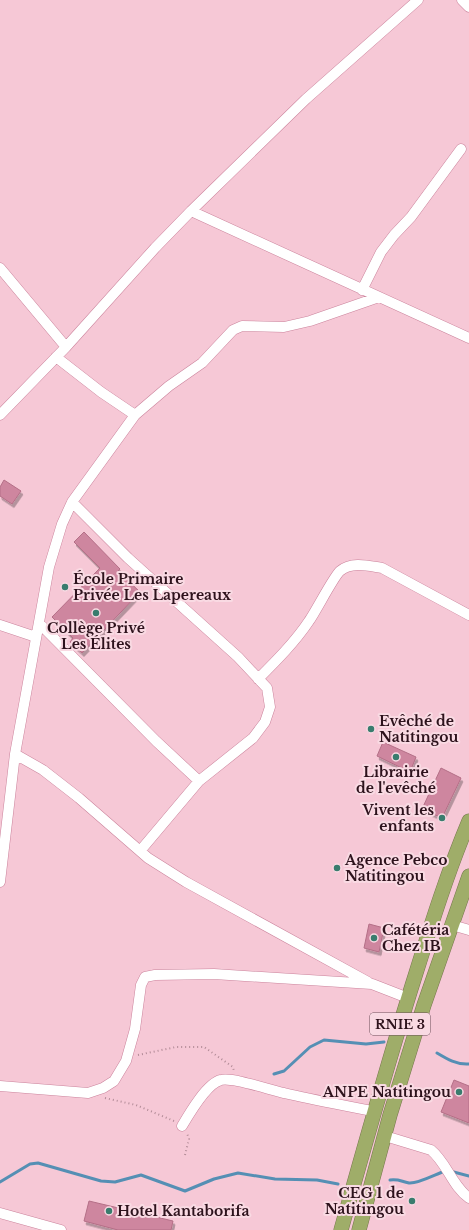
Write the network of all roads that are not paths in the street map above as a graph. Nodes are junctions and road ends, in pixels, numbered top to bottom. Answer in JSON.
{"nodes":[{"id":1,"x":418,"y":0,"type":"edge"},
{"id":2,"x":462,"y":0,"type":"edge"},
{"id":3,"x":469,"y":7,"type":"edge"},
{"id":4,"x":461,"y":149,"type":"dead end"},
{"id":5,"x":191,"y":211,"type":"junction"},
{"id":6,"x":0,"y":268,"type":"edge"},
{"id":7,"x":362,"y":290,"type":"junction"},
{"id":8,"x":379,"y":297,"type":"junction"},
{"id":9,"x":469,"y":338,"type":"edge"},
{"id":10,"x":66,"y":347,"type":"junction"},
{"id":11,"x":56,"y":358,"type":"junction"},
{"id":12,"x":0,"y":415,"type":"edge"},
{"id":13,"x":135,"y":415,"type":"junction"},
{"id":14,"x":72,"y":502,"type":"junction"},
{"id":15,"x":469,"y":615,"type":"edge"},
{"id":16,"x":39,"y":623,"type":"junction"},
{"id":17,"x":0,"y":625,"type":"edge"},
{"id":18,"x":36,"y":637,"type":"junction"},
{"id":19,"x":258,"y":678,"type":"junction"},
{"id":20,"x":15,"y":754,"type":"junction"},
{"id":21,"x":199,"y":781,"type":"junction"},
{"id":22,"x":469,"y":821,"type":"edge"},
{"id":23,"x":465,"y":841,"type":"edge"},
{"id":24,"x":2,"y":849,"type":"edge"},
{"id":25,"x":140,"y":851,"type":"junction"},
{"id":26,"x":469,"y":876,"type":"edge"},
{"id":27,"x":0,"y":882,"type":"edge"},
{"id":28,"x":452,"y":925,"type":"junction"},
{"id":29,"x":469,"y":930,"type":"edge"},
{"id":30,"x":372,"y":984,"type":"junction"},
{"id":31,"x":408,"y":998,"type":"junction"},
{"id":32,"x":0,"y":1086,"type":"edge"},
{"id":33,"x":373,"y":1111,"type":"junction"},
{"id":34,"x":182,"y":1126,"type":"road end"},
{"id":35,"x":385,"y":1136,"type":"junction"},
{"id":36,"x":469,"y":1198,"type":"edge"},
{"id":37,"x":0,"y":1213,"type":"edge"},
{"id":38,"x":61,"y":1230,"type":"edge"},
{"id":39,"x":341,"y":1230,"type":"edge"},
{"id":40,"x":359,"y":1230,"type":"edge"}],
"edges":[{"from":1,"to":5,"type":"street"},
{"from":2,"to":3,"type":"street"},
{"from":4,"to":7,"type":"street"},
{"from":5,"to":7,"type":"street"},
{"from":5,"to":10,"type":"street"},
{"from":6,"to":10,"type":"street"},
{"from":7,"to":8,"type":"street"},
{"from":8,"to":9,"type":"street"},
{"from":8,"to":13,"type":"street"},
{"from":10,"to":11,"type":"street"},
{"from":11,"to":12,"type":"street"},
{"from":11,"to":13,"type":"street"},
{"from":13,"to":14,"type":"street"},
{"from":14,"to":16,"type":"street"},
{"from":14,"to":19,"type":"street"},
{"from":15,"to":19,"type":"street"},
{"from":16,"to":18,"type":"street"},
{"from":16,"to":21,"type":"street"},
{"from":17,"to":18,"type":"street"},
{"from":18,"to":20,"type":"street"},
{"from":19,"to":21,"type":"street"},
{"from":20,"to":24,"type":"street"},
{"from":20,"to":25,"type":"street"},
{"from":21,"to":25,"type":"street"},
{"from":22,"to":23,"type":"highway","number":"RNIE 3"},
{"from":23,"to":31,"type":"highway","number":"RNIE 3"},
{"from":24,"to":27,"type":"street"},
{"from":25,"to":30,"type":"street"},
{"from":26,"to":28,"type":"highway","number":"RNIE 3"},
{"from":28,"to":29,"type":"street"},
{"from":28,"to":35,"type":"highway","number":"RNIE 3"},
{"from":30,"to":31,"type":"street"},
{"from":30,"to":32,"type":"street"},
{"from":31,"to":33,"type":"highway","number":"RNIE 3"},
{"from":33,"to":34,"type":"street"},
{"from":33,"to":39,"type":"highway","number":"RNIE 3"},
{"from":35,"to":36,"type":"street"},
{"from":35,"to":40,"type":"highway","number":"RNIE 3"},
{"from":37,"to":38,"type":"street"}]}
